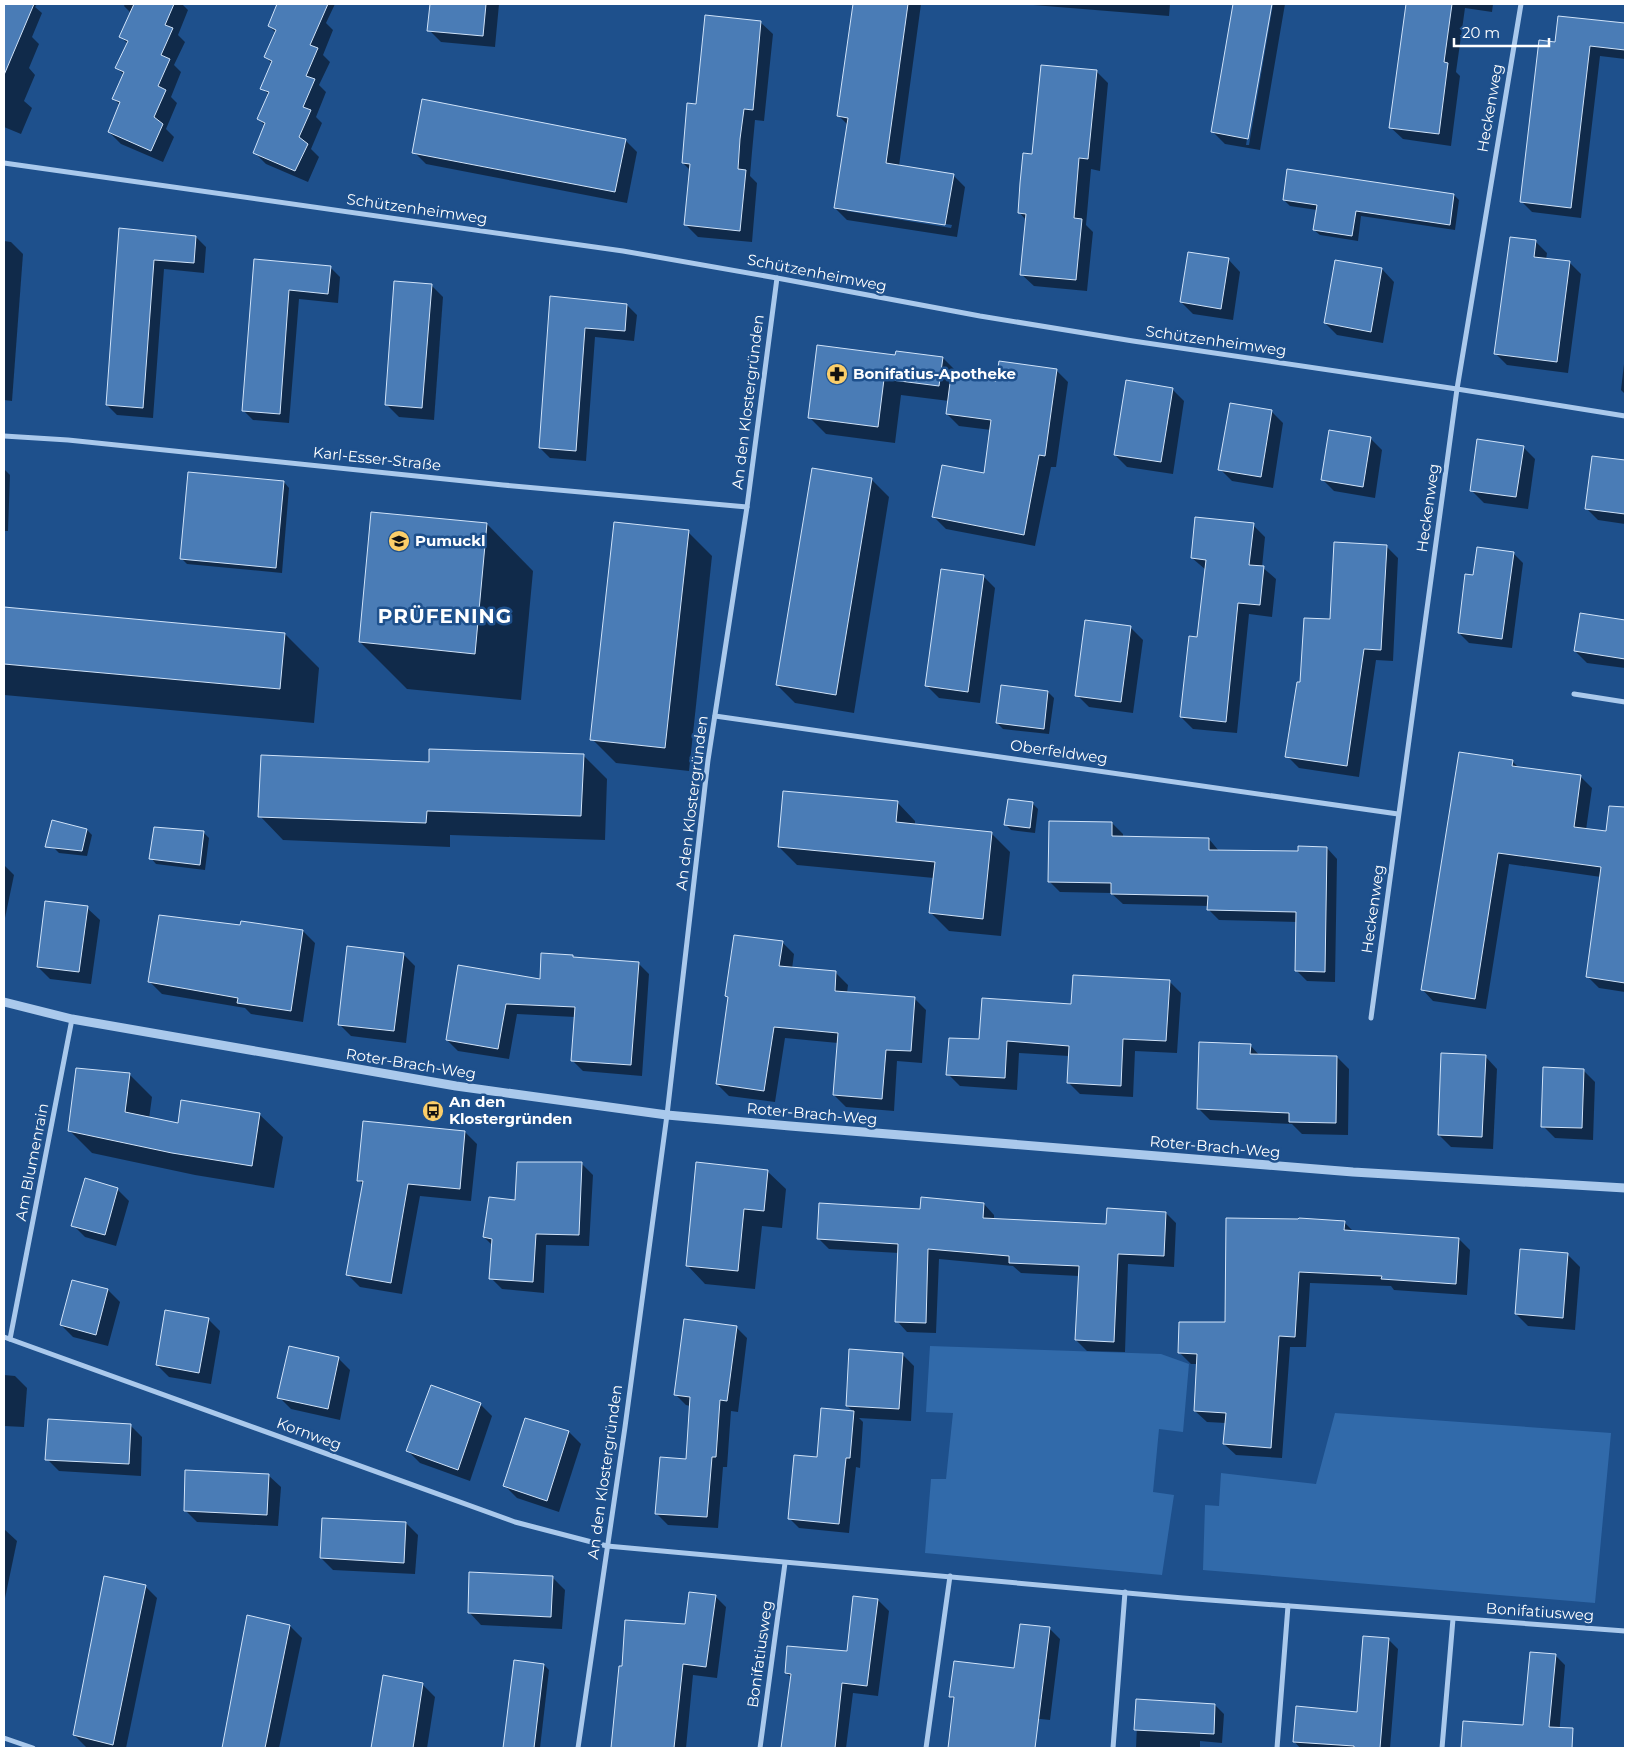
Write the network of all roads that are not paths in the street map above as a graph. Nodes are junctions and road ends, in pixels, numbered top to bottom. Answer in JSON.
{"nodes":[{"id":1,"x":1521,"y":4,"type":"edge"},
{"id":2,"x":4,"y":164,"type":"edge"},
{"id":3,"x":777,"y":278,"type":"junction"},
{"id":4,"x":1457,"y":389,"type":"junction"},
{"id":5,"x":1625,"y":416,"type":"edge"},
{"id":6,"x":4,"y":436,"type":"edge"},
{"id":7,"x":747,"y":507,"type":"junction"},
{"id":8,"x":1574,"y":694,"type":"dead end"},
{"id":9,"x":1625,"y":702,"type":"edge"},
{"id":10,"x":716,"y":716,"type":"junction"},
{"id":11,"x":1398,"y":814,"type":"junction"},
{"id":12,"x":4,"y":1002,"type":"edge"},
{"id":13,"x":1371,"y":1018,"type":"dead end"},
{"id":14,"x":72,"y":1019,"type":"junction"},
{"id":15,"x":667,"y":1114,"type":"junction"},
{"id":16,"x":1625,"y":1188,"type":"edge"},
{"id":17,"x":4,"y":1337,"type":"edge"},
{"id":18,"x":10,"y":1339,"type":"junction"},
{"id":19,"x":607,"y":1546,"type":"junction"},
{"id":20,"x":785,"y":1563,"type":"junction"},
{"id":21,"x":950,"y":1576,"type":"junction"},
{"id":22,"x":1125,"y":1592,"type":"junction"},
{"id":23,"x":1288,"y":1606,"type":"junction"},
{"id":24,"x":1453,"y":1619,"type":"junction"},
{"id":25,"x":1625,"y":1631,"type":"edge"},
{"id":26,"x":4,"y":1738,"type":"edge"},
{"id":27,"x":33,"y":1748,"type":"edge"},
{"id":28,"x":578,"y":1748,"type":"edge"},
{"id":29,"x":760,"y":1748,"type":"edge"},
{"id":30,"x":926,"y":1748,"type":"edge"},
{"id":31,"x":1113,"y":1748,"type":"edge"},
{"id":32,"x":1277,"y":1748,"type":"edge"},
{"id":33,"x":1442,"y":1748,"type":"edge"}],
"edges":[{"from":1,"to":4,"type":"street","name":"Heckenweg"},
{"from":2,"to":3,"type":"street","name":"Schützenheimweg"},
{"from":3,"to":4,"type":"street","name":"Schützenheimweg"},
{"from":3,"to":7,"type":"street","name":"An den Klostergründen"},
{"from":4,"to":5,"type":"street","name":"Schützenheimweg"},
{"from":4,"to":11,"type":"street","name":"Heckenweg"},
{"from":6,"to":7,"type":"street","name":"Karl-Esser-Straße"},
{"from":7,"to":10,"type":"street","name":"An den Klostergründen"},
{"from":8,"to":9,"type":"street"},
{"from":10,"to":11,"type":"street","name":"Oberfeldweg"},
{"from":10,"to":15,"type":"street","name":"An den Klostergründen"},
{"from":11,"to":13,"type":"street","name":"Heckenweg"},
{"from":12,"to":14,"type":"street","name":"Roter-Brach-Weg"},
{"from":14,"to":15,"type":"street","name":"Roter-Brach-Weg"},
{"from":14,"to":18,"type":"street","name":"Am Blumenrain"},
{"from":15,"to":16,"type":"street","name":"Roter-Brach-Weg"},
{"from":15,"to":19,"type":"street","name":"An den Klostergründen"},
{"from":17,"to":18,"type":"street","name":"Kornweg"},
{"from":18,"to":19,"type":"street","name":"Kornweg"},
{"from":19,"to":20,"type":"street","name":"Bonifatiusweg"},
{"from":19,"to":28,"type":"street","name":"An den Klostergründen"},
{"from":20,"to":21,"type":"street","name":"Bonifatiusweg"},
{"from":20,"to":29,"type":"street","name":"Bonifatiusweg"},
{"from":21,"to":22,"type":"street","name":"Bonifatiusweg"},
{"from":21,"to":30,"type":"street"},
{"from":22,"to":23,"type":"street","name":"Bonifatiusweg"},
{"from":22,"to":31,"type":"street"},
{"from":23,"to":24,"type":"street","name":"Bonifatiusweg"},
{"from":23,"to":32,"type":"street"},
{"from":24,"to":25,"type":"street","name":"Bonifatiusweg"},
{"from":24,"to":33,"type":"street"},
{"from":26,"to":27,"type":"street"}]}
